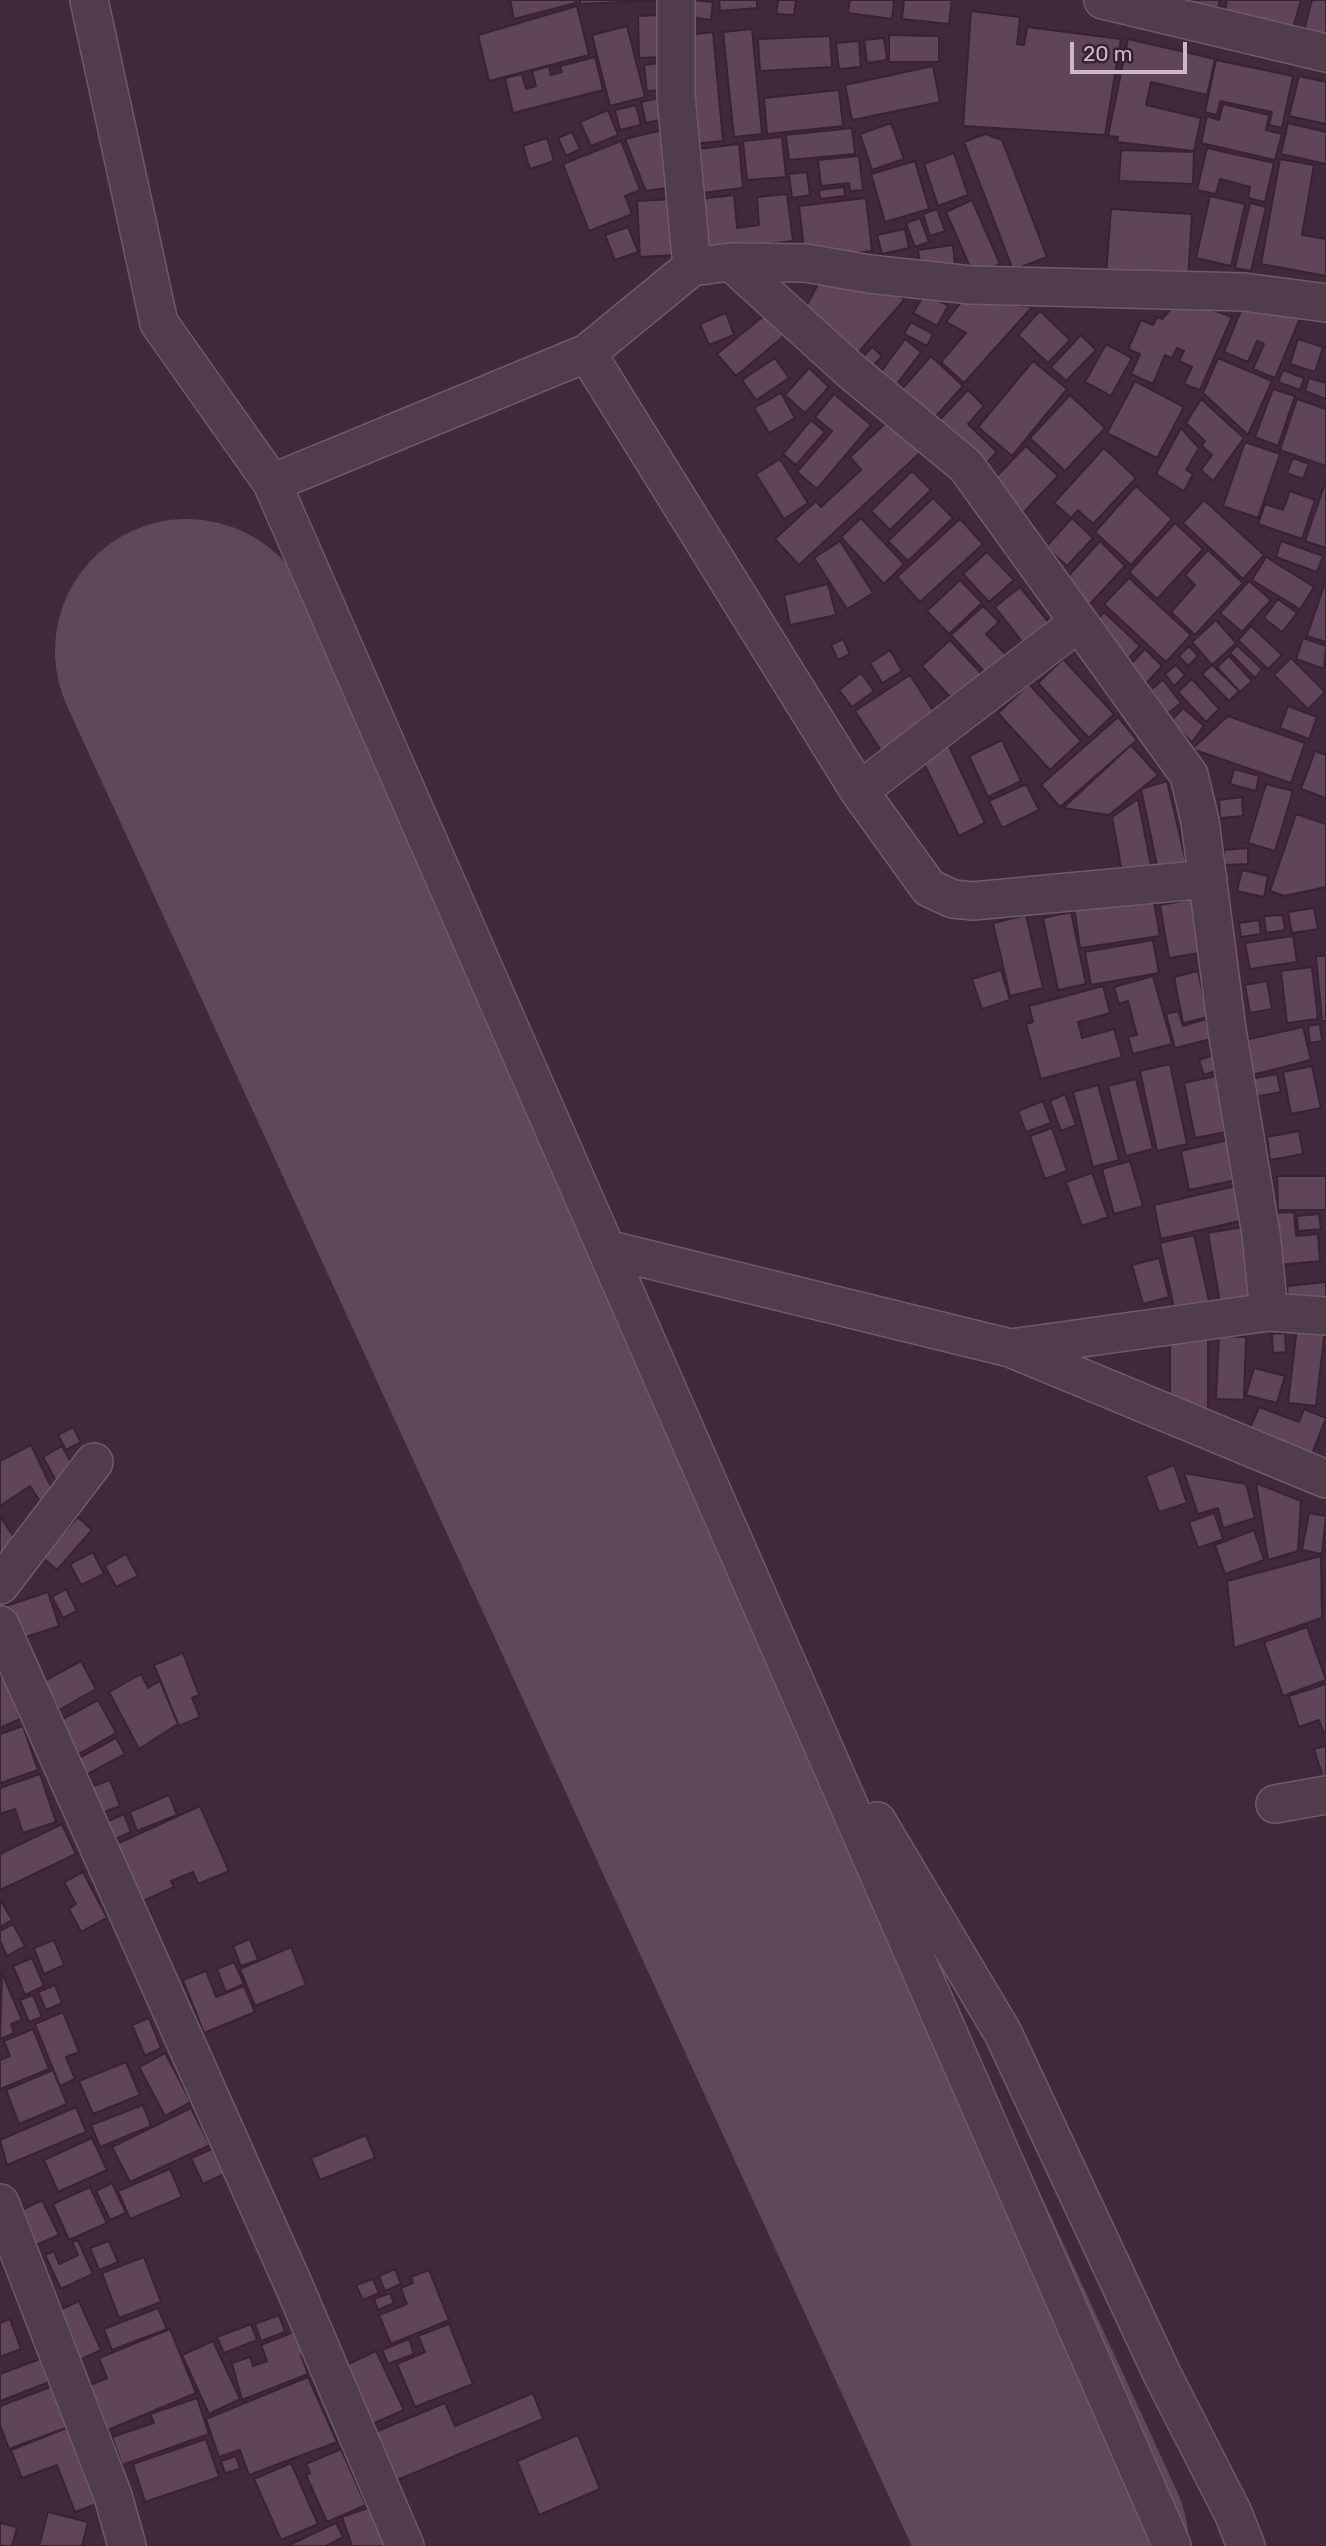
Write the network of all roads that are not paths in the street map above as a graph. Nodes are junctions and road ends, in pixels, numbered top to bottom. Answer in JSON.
{"nodes":[{"id":1,"x":89,"y":0,"type":"edge"},
{"id":2,"x":676,"y":0,"type":"edge"},
{"id":3,"x":1103,"y":0,"type":"edge"},
{"id":4,"x":1326,"y":53,"type":"edge"},
{"id":5,"x":731,"y":262,"type":"junction"},
{"id":6,"x":692,"y":267,"type":"junction"},
{"id":7,"x":1326,"y":303,"type":"edge"},
{"id":8,"x":587,"y":353,"type":"junction"},
{"id":9,"x":272,"y":483,"type":"junction"},
{"id":10,"x":1078,"y":623,"type":"junction"},
{"id":11,"x":859,"y":791,"type":"junction"},
{"id":12,"x":1208,"y":879,"type":"junction"},
{"id":13,"x":606,"y":1249,"type":"junction"},
{"id":14,"x":1269,"y":1312,"type":"junction"},
{"id":15,"x":1326,"y":1316,"type":"edge"},
{"id":16,"x":1010,"y":1348,"type":"junction"},
{"id":17,"x":94,"y":1462,"type":"dead end"},
{"id":18,"x":1325,"y":1473,"type":"edge"},
{"id":19,"x":0,"y":1585,"type":"edge"},
{"id":20,"x":0,"y":1625,"type":"edge"},
{"id":21,"x":799,"y":1690,"type":"junction"},
{"id":22,"x":1326,"y":1795,"type":"edge"},
{"id":23,"x":1275,"y":1804,"type":"dead end"},
{"id":24,"x":0,"y":2203,"type":"edge"},
{"id":25,"x":127,"y":2546,"type":"edge"},
{"id":26,"x":405,"y":2546,"type":"edge"},
{"id":27,"x":1171,"y":2546,"type":"edge"},
{"id":28,"x":1246,"y":2546,"type":"edge"}],
"edges":[{"from":1,"to":9,"type":"street"},
{"from":2,"to":6,"type":"street"},
{"from":3,"to":4,"type":"street"},
{"from":5,"to":6,"type":"street"},
{"from":5,"to":7,"type":"street"},
{"from":5,"to":10,"type":"street"},
{"from":6,"to":8,"type":"street"},
{"from":8,"to":9,"type":"street"},
{"from":8,"to":11,"type":"street"},
{"from":9,"to":13,"type":"street"},
{"from":10,"to":11,"type":"street"},
{"from":10,"to":12,"type":"street"},
{"from":11,"to":12,"type":"street"},
{"from":12,"to":14,"type":"street"},
{"from":13,"to":16,"type":"street"},
{"from":13,"to":21,"type":"street"},
{"from":14,"to":15,"type":"street"},
{"from":14,"to":16,"type":"street"},
{"from":16,"to":18,"type":"street"},
{"from":17,"to":19,"type":"street"},
{"from":20,"to":26,"type":"street"},
{"from":21,"to":27,"type":"street"},
{"from":21,"to":28,"type":"street"},
{"from":22,"to":23,"type":"street"},
{"from":24,"to":25,"type":"street"}]}
